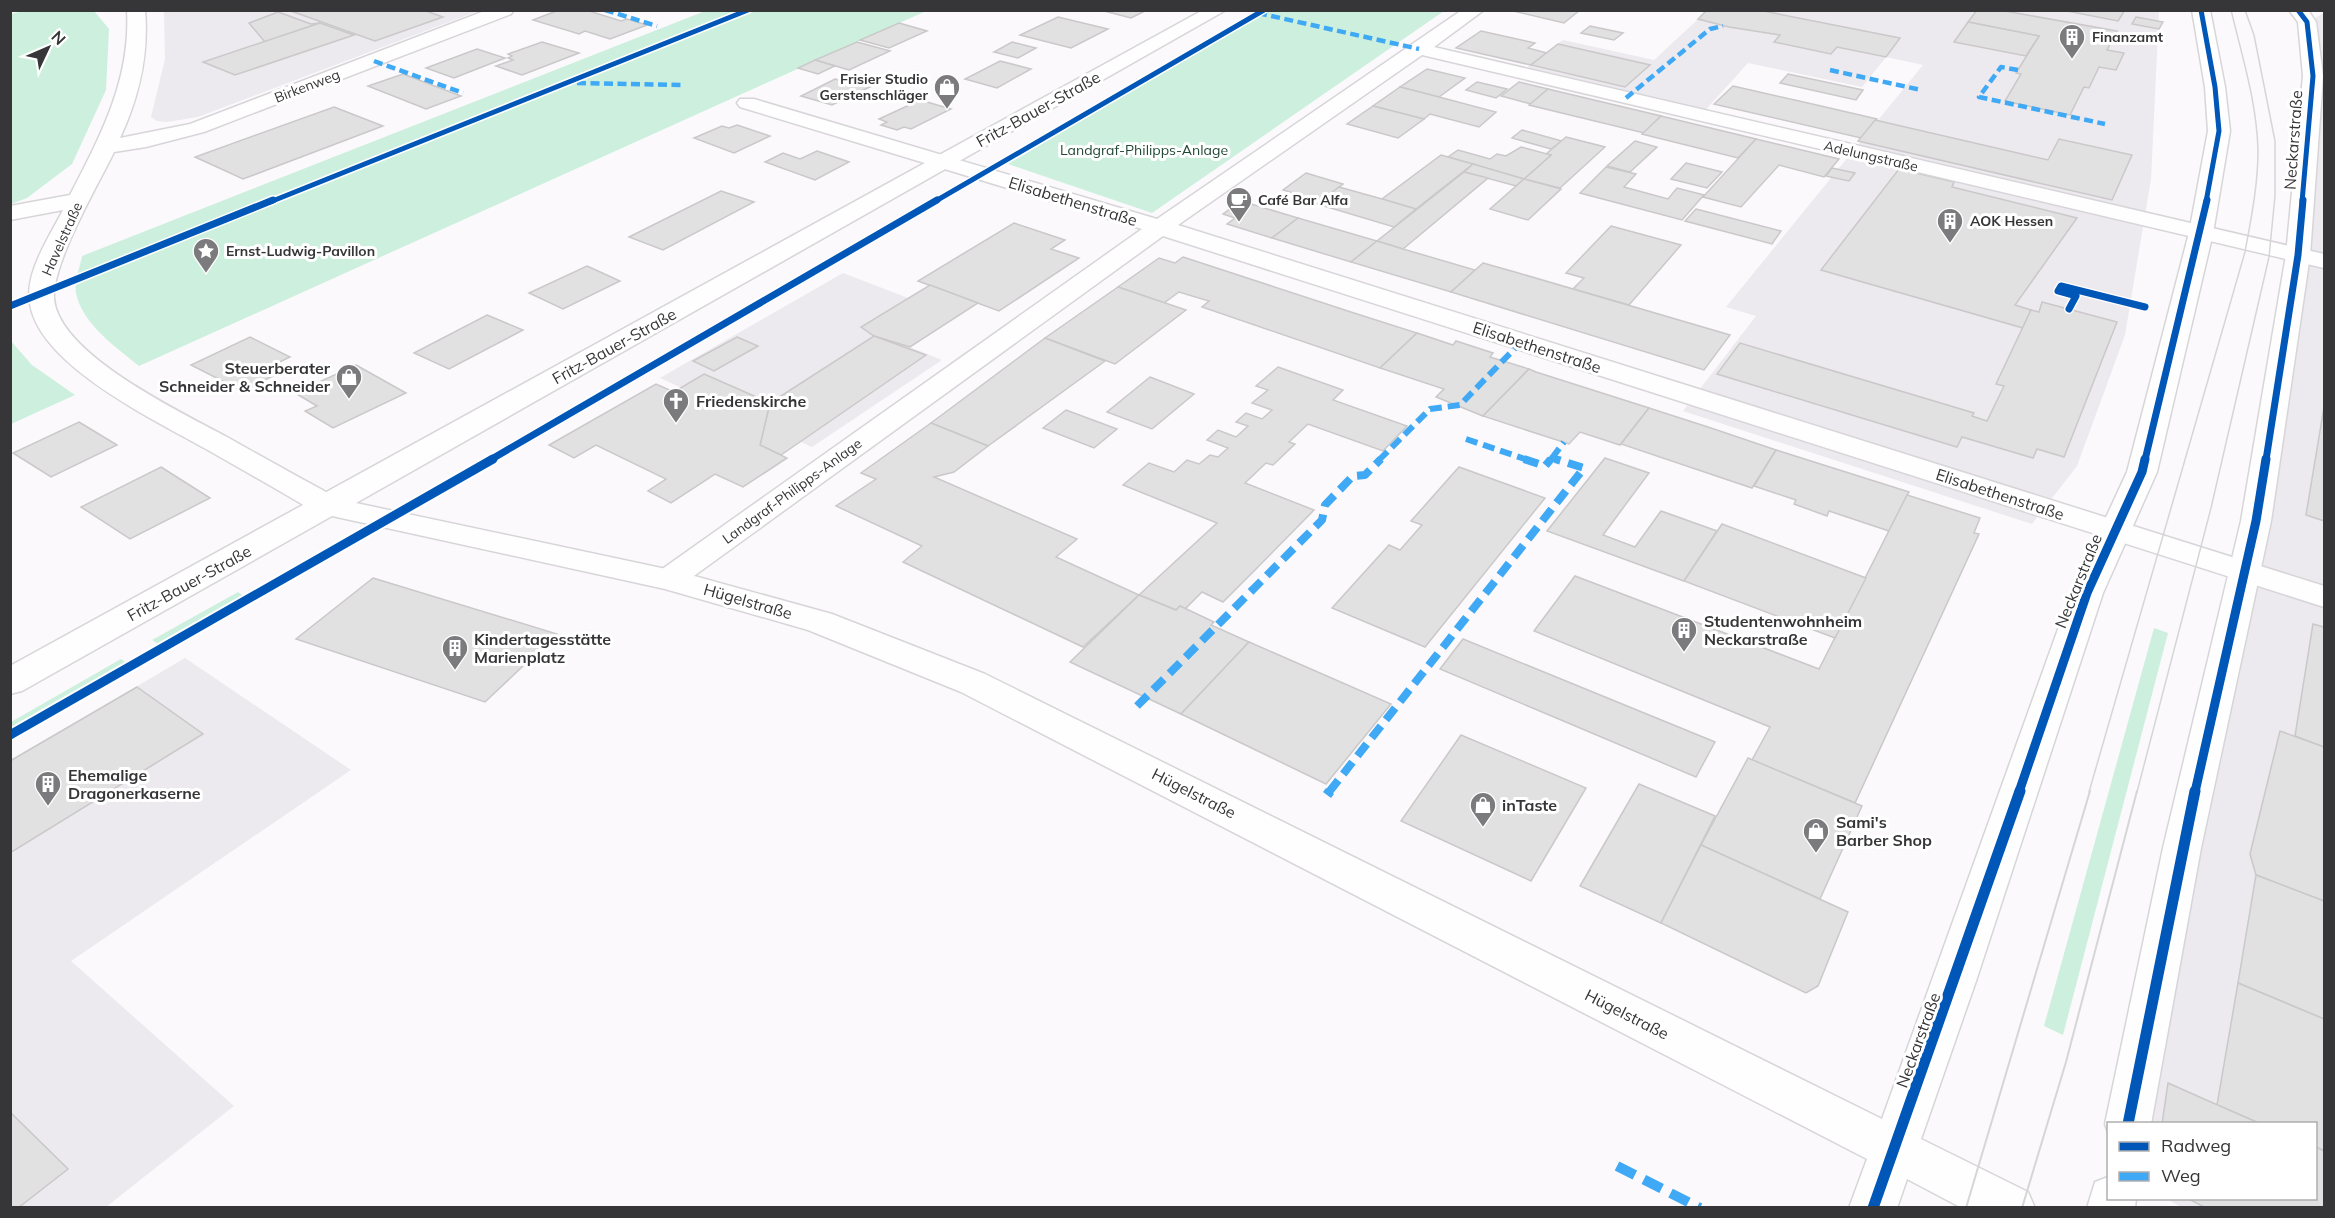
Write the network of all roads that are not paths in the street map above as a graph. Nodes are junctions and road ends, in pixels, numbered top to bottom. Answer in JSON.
{"nodes":[{"id":1,"x":136,"y":10,"type":"edge"},
{"id":2,"x":505,"y":10,"type":"edge"},
{"id":3,"x":1217,"y":10,"type":"edge"},
{"id":4,"x":1475,"y":10,"type":"edge"},
{"id":5,"x":2200,"y":10,"type":"edge"},
{"id":6,"x":2309,"y":16,"type":"edge"},
{"id":7,"x":1419,"y":49,"type":"junction"},
{"id":8,"x":747,"y":103,"type":"dead end"},
{"id":9,"x":106,"y":147,"type":"junction"},
{"id":10,"x":943,"y":162,"type":"junction"},
{"id":11,"x":78,"y":201,"type":"junction"},
{"id":12,"x":10,"y":213,"type":"edge"},
{"id":13,"x":1160,"y":227,"type":"junction"},
{"id":14,"x":2201,"y":233,"type":"junction"},
{"id":15,"x":2311,"y":258,"type":"edge"},
{"id":16,"x":328,"y":506,"type":"junction"},
{"id":17,"x":2114,"y":530,"type":"junction"},
{"id":18,"x":2243,"y":571,"type":"junction"},
{"id":19,"x":669,"y":579,"type":"junction"},
{"id":20,"x":2325,"y":597,"type":"edge"},
{"id":21,"x":10,"y":682,"type":"edge"},
{"id":22,"x":2128,"y":1122,"type":"edge"},
{"id":23,"x":1894,"y":1149,"type":"junction"},
{"id":24,"x":1873,"y":1208,"type":"edge"},
{"id":25,"x":2011,"y":1208,"type":"edge"}],
"edges":[{"from":1,"to":9,"type":"main road","name":"Havelstraße"},
{"from":2,"to":9,"type":"main road","name":"Birkenweg"},
{"from":3,"to":10,"type":"main road","name":"Fritz-Bauer-Straße"},
{"from":4,"to":7,"type":"main road","name":"Landgraf-Philipps-Anlage"},
{"from":5,"to":14,"type":"main road","name":"Neckarstraße"},
{"from":6,"to":15,"type":"main road","name":"Neckarstraße"},
{"from":7,"to":13,"type":"main road","name":"Landgraf-Philipps-Anlage"},
{"from":7,"to":14,"type":"main road","name":"Adelungstraße"},
{"from":8,"to":10,"type":"main road","name":"Elisabethenstraße"},
{"from":9,"to":11,"type":"main road","name":"Havelstraße"},
{"from":10,"to":13,"type":"main road","name":"Elisabethenstraße"},
{"from":10,"to":16,"type":"main road","name":"Fritz-Bauer-Straße"},
{"from":11,"to":12,"type":"main road"},
{"from":11,"to":16,"type":"main road","name":"Havelstraße"},
{"from":13,"to":17,"type":"main road","name":"Elisabethenstraße"},
{"from":13,"to":19,"type":"main road","name":"Landgraf-Philipps-Anlage"},
{"from":14,"to":15,"type":"main road","name":"Adelungstraße"},
{"from":14,"to":17,"type":"main road","name":"Neckarstraße"},
{"from":15,"to":18,"type":"main road","name":"Neckarstraße"},
{"from":16,"to":19,"type":"main road","name":"Hügelstraße"},
{"from":16,"to":21,"type":"main road","name":"Fritz-Bauer-Straße"},
{"from":17,"to":18,"type":"main road","name":"Elisabethenstraße"},
{"from":17,"to":23,"type":"main road","name":"Neckarstraße"},
{"from":18,"to":20,"type":"main road","name":"Elisabethenstraße"},
{"from":18,"to":22,"type":"main road","name":"Neckarstraße"},
{"from":19,"to":23,"type":"main road","name":"Hügelstraße"},
{"from":23,"to":24,"type":"main road","name":"Neckarstraße"},
{"from":23,"to":25,"type":"main road","name":"Hügelstraße"}]}
